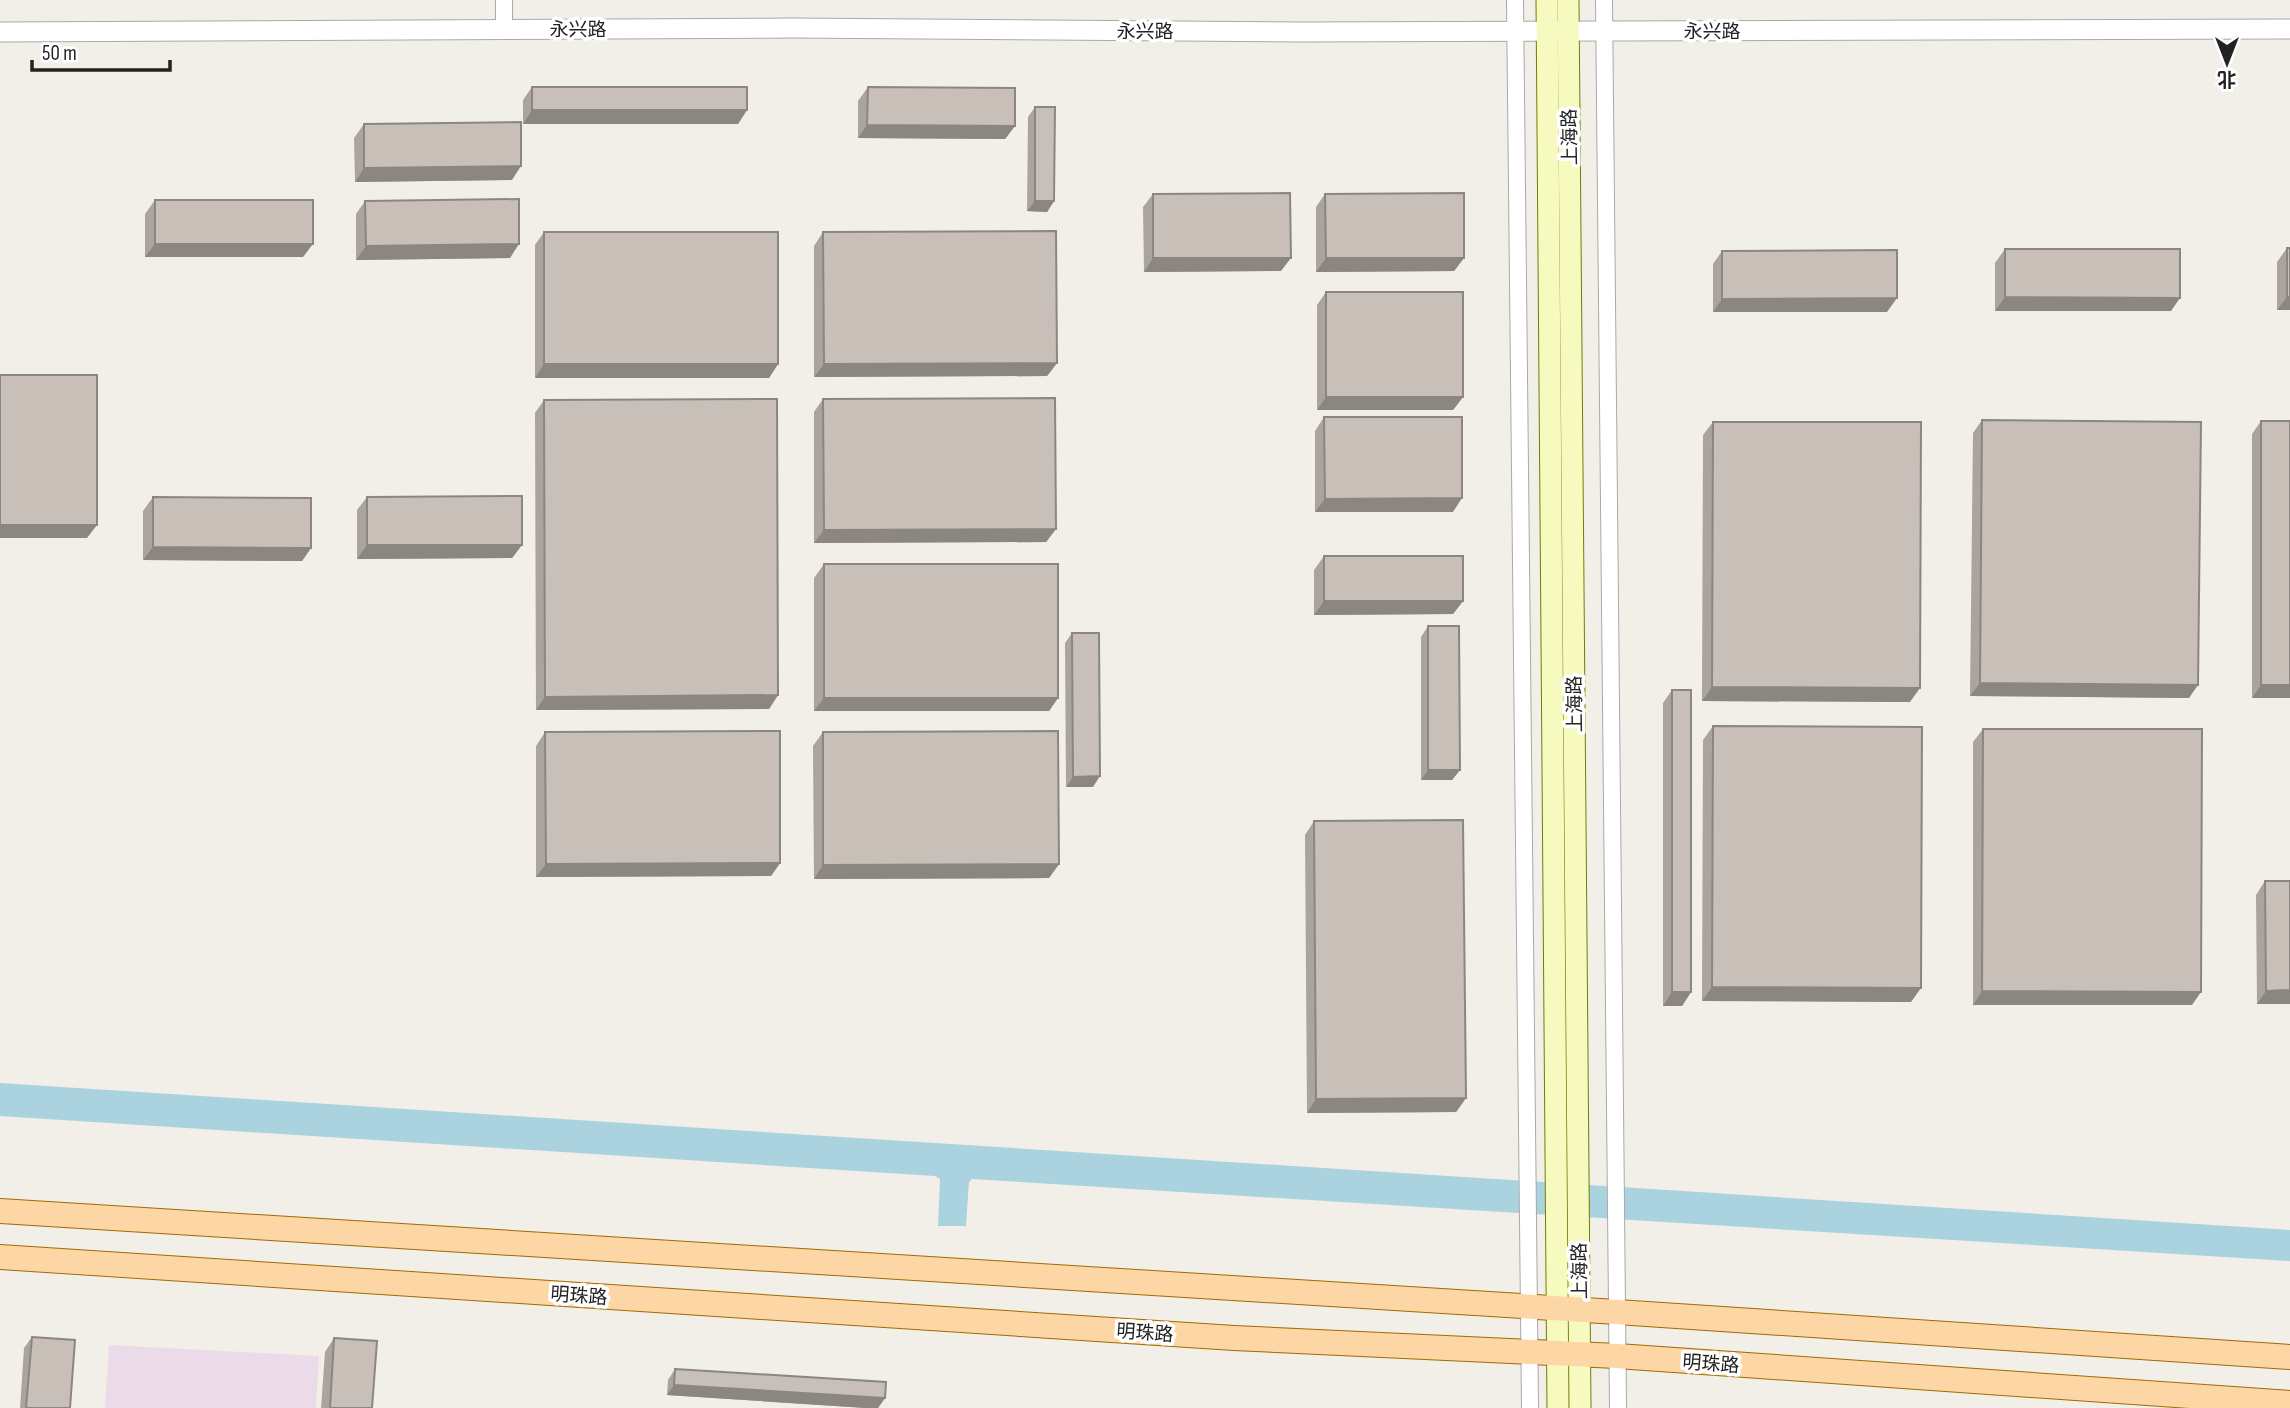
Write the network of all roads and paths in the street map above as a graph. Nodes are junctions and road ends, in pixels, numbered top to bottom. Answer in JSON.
{"nodes":[{"id":1,"x":504,"y":0,"type":"edge"},
{"id":2,"x":1515,"y":0,"type":"edge"},
{"id":3,"x":1547,"y":0,"type":"edge"},
{"id":4,"x":1568,"y":0,"type":"edge"},
{"id":5,"x":1604,"y":0,"type":"edge"},
{"id":6,"x":504,"y":29,"type":"junction"},
{"id":7,"x":2290,"y":29,"type":"edge"},
{"id":8,"x":1516,"y":31,"type":"junction"},
{"id":9,"x":1558,"y":31,"type":"junction"},
{"id":10,"x":1604,"y":31,"type":"junction"},
{"id":11,"x":0,"y":32,"type":"edge"},
{"id":12,"x":0,"y":1211,"type":"edge"},
{"id":13,"x":0,"y":1257,"type":"edge"},
{"id":14,"x":1529,"y":1307,"type":"junction"},
{"id":15,"x":1568,"y":1309,"type":"junction"},
{"id":16,"x":1617,"y":1312,"type":"junction"},
{"id":17,"x":1530,"y":1353,"type":"junction"},
{"id":18,"x":1568,"y":1354,"type":"junction"},
{"id":19,"x":1617,"y":1356,"type":"junction"},
{"id":20,"x":2290,"y":1357,"type":"edge"},
{"id":21,"x":2290,"y":1403,"type":"edge"},
{"id":22,"x":1530,"y":1408,"type":"edge"},
{"id":23,"x":1558,"y":1408,"type":"edge"},
{"id":24,"x":1580,"y":1408,"type":"edge"},
{"id":25,"x":1618,"y":1408,"type":"edge"}],
"edges":[{"from":1,"to":6,"type":"street"},
{"from":2,"to":8,"type":"street"},
{"from":3,"to":9,"type":"main road","name":"上海路"},
{"from":4,"to":9,"type":"main road","name":"上海路"},
{"from":5,"to":10,"type":"street"},
{"from":6,"to":8,"type":"street","name":"永兴路"},
{"from":6,"to":11,"type":"street","name":"永兴路"},
{"from":7,"to":10,"type":"street","name":"永兴路"},
{"from":8,"to":9,"type":"street","name":"永兴路"},
{"from":8,"to":14,"type":"street"},
{"from":9,"to":10,"type":"street","name":"永兴路"},
{"from":9,"to":15,"type":"main road","name":"上海路"},
{"from":10,"to":16,"type":"street"},
{"from":12,"to":14,"type":"main road"},
{"from":13,"to":17,"type":"main road","name":"明珠路"},
{"from":14,"to":15,"type":"main road"},
{"from":14,"to":17,"type":"street"},
{"from":15,"to":16,"type":"main road"},
{"from":15,"to":18,"type":"main road","name":"上海路"},
{"from":16,"to":19,"type":"street"},
{"from":16,"to":20,"type":"main road"},
{"from":17,"to":18,"type":"main road","name":"明珠路"},
{"from":17,"to":22,"type":"street"},
{"from":18,"to":19,"type":"main road","name":"明珠路"},
{"from":18,"to":23,"type":"main road","name":"上海路"},
{"from":18,"to":24,"type":"main road","name":"上海路"},
{"from":19,"to":21,"type":"main road","name":"明珠路"},
{"from":19,"to":25,"type":"street"}]}
